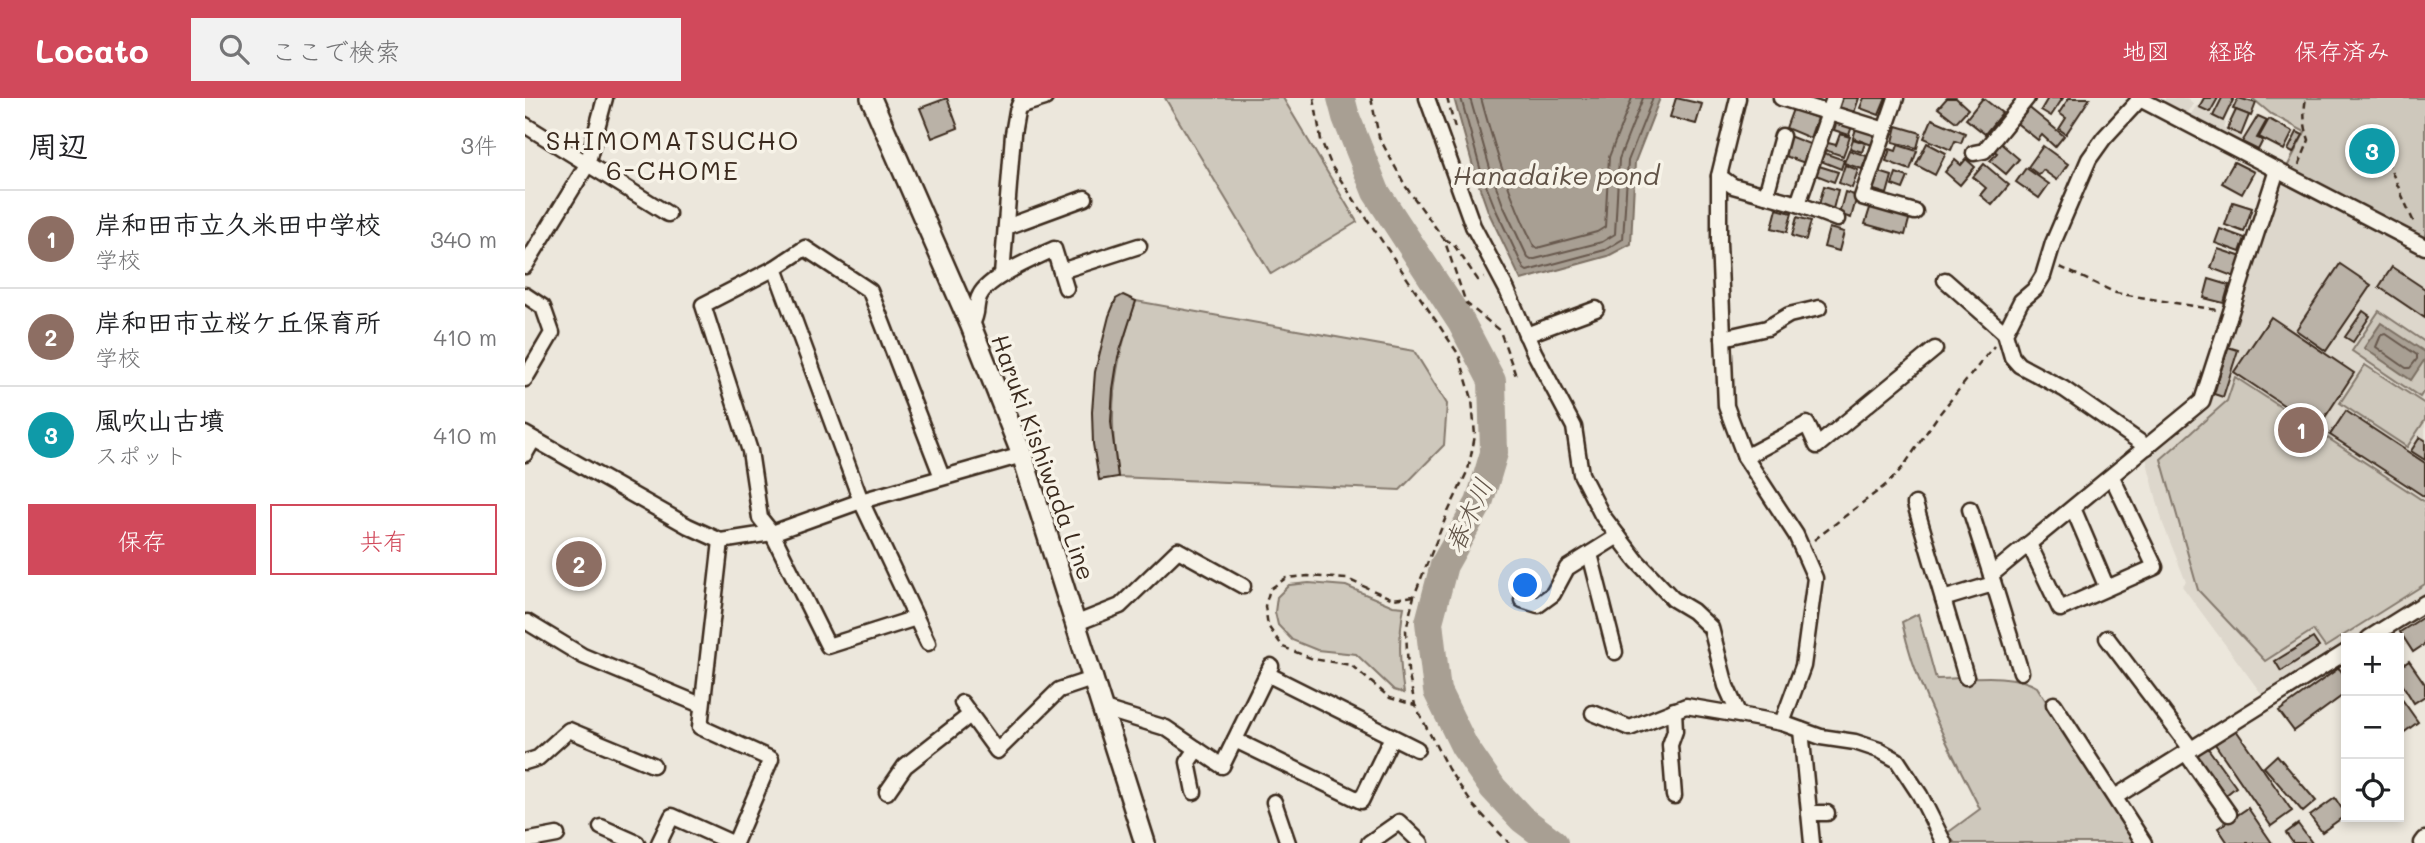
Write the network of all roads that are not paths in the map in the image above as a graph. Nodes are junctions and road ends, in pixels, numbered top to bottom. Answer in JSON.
{"nodes":[{"id":1,"x":605,"y":98,"type":"edge"},
{"id":2,"x":871,"y":98,"type":"edge"},
{"id":3,"x":1045,"y":98,"type":"edge"},
{"id":4,"x":1427,"y":98,"type":"edge"},
{"id":5,"x":1738,"y":98,"type":"edge"},
{"id":6,"x":1781,"y":98,"type":"edge"},
{"id":7,"x":1834,"y":98,"type":"edge"},
{"id":8,"x":1896,"y":98,"type":"edge"},
{"id":9,"x":2027,"y":98,"type":"edge"},
{"id":10,"x":2139,"y":99,"type":"edge"},
{"id":11,"x":1021,"y":102,"type":"edge"},
{"id":12,"x":2161,"y":104,"type":"edge"},
{"id":13,"x":1829,"y":113,"type":"junction"},
{"id":14,"x":525,"y":125,"type":"edge"},
{"id":15,"x":1885,"y":130,"type":"junction"},
{"id":16,"x":1782,"y":136,"type":"dead end"},
{"id":17,"x":1974,"y":153,"type":"dead end"},
{"id":18,"x":587,"y":165,"type":"junction"},
{"id":19,"x":2277,"y":170,"type":"junction"},
{"id":20,"x":1719,"y":176,"type":"junction"},
{"id":21,"x":1766,"y":195,"type":"junction"},
{"id":22,"x":1085,"y":198,"type":"dead end"},
{"id":23,"x":1798,"y":204,"type":"junction"},
{"id":24,"x":1915,"y":212,"type":"dead end"},
{"id":25,"x":668,"y":214,"type":"dead end"},
{"id":26,"x":1837,"y":219,"type":"dead end"},
{"id":27,"x":1006,"y":227,"type":"junction"},
{"id":28,"x":1139,"y":246,"type":"dead end"},
{"id":29,"x":2425,"y":247,"type":"edge"},
{"id":30,"x":525,"y":265,"type":"edge"},
{"id":31,"x":775,"y":268,"type":"junction"},
{"id":32,"x":1061,"y":271,"type":"junction"},
{"id":33,"x":1002,"y":275,"type":"junction"},
{"id":34,"x":1945,"y":280,"type":"dead end"},
{"id":35,"x":1066,"y":288,"type":"dead end"},
{"id":36,"x":525,"y":295,"type":"edge"},
{"id":37,"x":1819,"y":308,"type":"dead end"},
{"id":38,"x":1596,"y":309,"type":"dead end"},
{"id":39,"x":971,"y":326,"type":"junction"},
{"id":40,"x":2005,"y":333,"type":"junction"},
{"id":41,"x":1526,"y":335,"type":"junction"},
{"id":42,"x":1723,"y":338,"type":"junction"},
{"id":43,"x":1935,"y":349,"type":"dead end"},
{"id":44,"x":525,"y":379,"type":"edge"},
{"id":45,"x":529,"y":437,"type":"edge"},
{"id":46,"x":2147,"y":447,"type":"junction"},
{"id":47,"x":525,"y":454,"type":"edge"},
{"id":48,"x":1022,"y":455,"type":"junction"},
{"id":49,"x":1745,"y":457,"type":"junction"},
{"id":50,"x":942,"y":477,"type":"junction"},
{"id":51,"x":2112,"y":477,"type":"junction"},
{"id":52,"x":862,"y":501,"type":"junction"},
{"id":53,"x":1915,"y":504,"type":"dead end"},
{"id":54,"x":2073,"y":508,"type":"junction"},
{"id":55,"x":1970,"y":509,"type":"dead end"},
{"id":56,"x":772,"y":533,"type":"junction"},
{"id":57,"x":1618,"y":536,"type":"junction"},
{"id":58,"x":721,"y":541,"type":"junction"},
{"id":59,"x":2028,"y":544,"type":"junction"},
{"id":60,"x":1590,"y":554,"type":"junction"},
{"id":61,"x":1992,"y":579,"type":"junction"},
{"id":62,"x":1243,"y":586,"type":"dead end"},
{"id":63,"x":2107,"y":588,"type":"junction"},
{"id":64,"x":1522,"y":600,"type":"dead end"},
{"id":65,"x":1943,"y":600,"type":"junction"},
{"id":66,"x":2425,"y":603,"type":"edge"},
{"id":67,"x":916,"y":618,"type":"junction"},
{"id":68,"x":527,"y":622,"type":"dead end"},
{"id":69,"x":1077,"y":623,"type":"junction"},
{"id":70,"x":2377,"y":633,"type":"edge"},
{"id":71,"x":2107,"y":638,"type":"dead end"},
{"id":72,"x":928,"y":643,"type":"dead end"},
{"id":73,"x":1615,"y":652,"type":"dead end"},
{"id":74,"x":2341,"y":655,"type":"edge"},
{"id":75,"x":2021,"y":671,"type":"dead end"},
{"id":76,"x":1966,"y":677,"type":"dead end"},
{"id":77,"x":1094,"y":678,"type":"junction"},
{"id":78,"x":2055,"y":704,"type":"dead end"},
{"id":79,"x":701,"y":705,"type":"junction"},
{"id":80,"x":1104,"y":709,"type":"junction"},
{"id":81,"x":1674,"y":710,"type":"junction"},
{"id":82,"x":1593,"y":713,"type":"dead end"},
{"id":83,"x":1739,"y":715,"type":"junction"},
{"id":84,"x":1782,"y":723,"type":"junction"},
{"id":85,"x":1801,"y":730,"type":"junction"},
{"id":86,"x":1392,"y":737,"type":"junction"},
{"id":87,"x":1235,"y":740,"type":"junction"},
{"id":88,"x":1197,"y":749,"type":"junction"},
{"id":89,"x":1417,"y":749,"type":"dead end"},
{"id":90,"x":2188,"y":751,"type":"junction"},
{"id":91,"x":525,"y":762,"type":"edge"},
{"id":92,"x":653,"y":765,"type":"dead end"},
{"id":93,"x":887,"y":792,"type":"dead end"},
{"id":94,"x":1193,"y":792,"type":"dead end"},
{"id":95,"x":1674,"y":796,"type":"dead end"},
{"id":96,"x":2115,"y":797,"type":"junction"},
{"id":97,"x":1274,"y":802,"type":"dead end"},
{"id":98,"x":1809,"y":813,"type":"junction"},
{"id":99,"x":1827,"y":813,"type":"dead end"},
{"id":100,"x":2229,"y":814,"type":"dead end"},
{"id":101,"x":601,"y":827,"type":"dead end"},
{"id":102,"x":557,"y":835,"type":"dead end"},
{"id":103,"x":525,"y":841,"type":"edge"},
{"id":104,"x":1372,"y":842,"type":"edge"},
{"id":105,"x":1941,"y":842,"type":"edge"},
{"id":106,"x":637,"y":843,"type":"edge"},
{"id":107,"x":659,"y":843,"type":"edge"},
{"id":108,"x":734,"y":843,"type":"edge"},
{"id":109,"x":1145,"y":843,"type":"edge"},
{"id":110,"x":1288,"y":843,"type":"edge"},
{"id":111,"x":1421,"y":843,"type":"edge"},
{"id":112,"x":1812,"y":843,"type":"edge"},
{"id":113,"x":2144,"y":843,"type":"edge"}],
"edges":[{"from":1,"to":18,"type":"street"},
{"from":2,"to":39,"type":"main road","name":"Haruki Kishiwada Line"},
{"from":3,"to":11,"type":"street"},
{"from":4,"to":41,"type":"street"},
{"from":5,"to":20,"type":"street"},
{"from":6,"to":13,"type":"street"},
{"from":7,"to":13,"type":"street"},
{"from":8,"to":15,"type":"street"},
{"from":9,"to":17,"type":"street"},
{"from":10,"to":12,"type":"street"},
{"from":10,"to":40,"type":"street"},
{"from":11,"to":27,"type":"street"},
{"from":12,"to":19,"type":"street"},
{"from":13,"to":15,"type":"street"},
{"from":13,"to":23,"type":"street"},
{"from":14,"to":18,"type":"street"},
{"from":15,"to":24,"type":"street"},
{"from":16,"to":21,"type":"street"},
{"from":18,"to":25,"type":"street"},
{"from":18,"to":30,"type":"street"},
{"from":19,"to":29,"type":"street"},
{"from":19,"to":46,"type":"street"},
{"from":20,"to":21,"type":"street"},
{"from":20,"to":42,"type":"street"},
{"from":21,"to":23,"type":"street"},
{"from":22,"to":27,"type":"street"},
{"from":23,"to":26,"type":"street"},
{"from":27,"to":33,"type":"street"},
{"from":28,"to":32,"type":"street"},
{"from":31,"to":50,"type":"street"},
{"from":31,"to":52,"type":"street"},
{"from":31,"to":56,"type":"street"},
{"from":32,"to":33,"type":"street"},
{"from":32,"to":35,"type":"street"},
{"from":33,"to":39,"type":"street"},
{"from":34,"to":40,"type":"street"},
{"from":36,"to":44,"type":"street"},
{"from":37,"to":42,"type":"street"},
{"from":38,"to":41,"type":"street"},
{"from":39,"to":48,"type":"main road","name":"Haruki Kishiwada Line"},
{"from":40,"to":46,"type":"street"},
{"from":41,"to":57,"type":"street"},
{"from":42,"to":49,"type":"street"},
{"from":43,"to":49,"type":"street"},
{"from":45,"to":47,"type":"street"},
{"from":45,"to":58,"type":"street"},
{"from":46,"to":51,"type":"street"},
{"from":48,"to":50,"type":"street"},
{"from":48,"to":69,"type":"main road","name":"Haruki Kishiwada Line"},
{"from":49,"to":84,"type":"street"},
{"from":50,"to":52,"type":"street"},
{"from":51,"to":54,"type":"street"},
{"from":51,"to":63,"type":"street"},
{"from":52,"to":56,"type":"street"},
{"from":52,"to":67,"type":"street"},
{"from":53,"to":65,"type":"street"},
{"from":54,"to":59,"type":"street"},
{"from":54,"to":63,"type":"street"},
{"from":55,"to":61,"type":"street"},
{"from":56,"to":58,"type":"street"},
{"from":56,"to":67,"type":"street"},
{"from":57,"to":60,"type":"street"},
{"from":57,"to":83,"type":"street"},
{"from":58,"to":79,"type":"street"},
{"from":59,"to":61,"type":"street"},
{"from":59,"to":63,"type":"street"},
{"from":60,"to":64,"type":"street"},
{"from":60,"to":73,"type":"street"},
{"from":61,"to":65,"type":"street"},
{"from":61,"to":75,"type":"street"},
{"from":62,"to":69,"type":"street"},
{"from":65,"to":76,"type":"street"},
{"from":66,"to":70,"type":"street"},
{"from":67,"to":72,"type":"street"},
{"from":68,"to":79,"type":"street"},
{"from":69,"to":77,"type":"main road","name":"Haruki Kishiwada Line"},
{"from":71,"to":90,"type":"street"},
{"from":74,"to":90,"type":"street"},
{"from":77,"to":80,"type":"main road","name":"Haruki Kishiwada Line"},
{"from":77,"to":93,"type":"street"},
{"from":78,"to":96,"type":"street"},
{"from":79,"to":108,"type":"street"},
{"from":80,"to":88,"type":"street"},
{"from":80,"to":109,"type":"main road","name":"Haruki Kishiwada Line"},
{"from":81,"to":82,"type":"street"},
{"from":81,"to":83,"type":"street"},
{"from":81,"to":95,"type":"street"},
{"from":83,"to":84,"type":"street"},
{"from":84,"to":85,"type":"street"},
{"from":85,"to":98,"type":"street"},
{"from":85,"to":105,"type":"street"},
{"from":86,"to":87,"type":"street"},
{"from":86,"to":87,"type":"street"},
{"from":86,"to":89,"type":"street"},
{"from":87,"to":88,"type":"street"},
{"from":88,"to":94,"type":"street"},
{"from":90,"to":96,"type":"street"},
{"from":90,"to":100,"type":"street"},
{"from":91,"to":92,"type":"street"},
{"from":96,"to":113,"type":"street"},
{"from":97,"to":110,"type":"street"},
{"from":98,"to":99,"type":"street"},
{"from":98,"to":112,"type":"street"},
{"from":101,"to":106,"type":"street"},
{"from":102,"to":103,"type":"street"},
{"from":104,"to":111,"type":"street"},
{"from":107,"to":108,"type":"street"}]}
